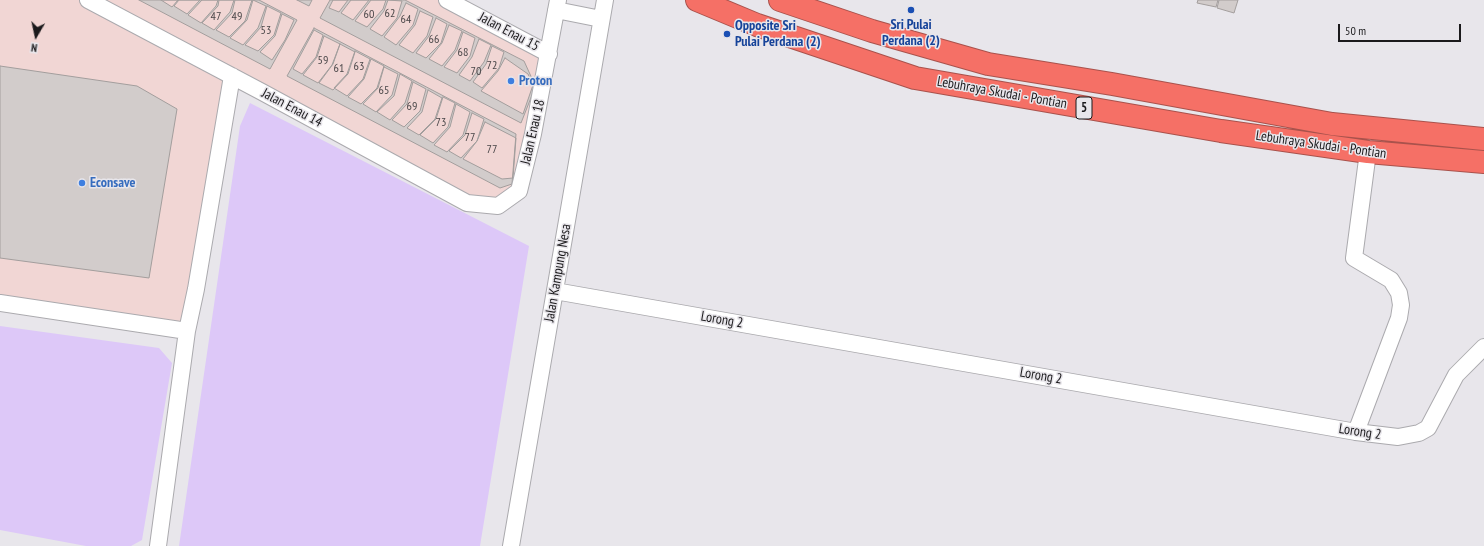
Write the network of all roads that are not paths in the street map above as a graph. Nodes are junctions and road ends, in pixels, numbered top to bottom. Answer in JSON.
{"nodes":[{"id":1,"x":88,"y":0,"type":"edge"},
{"id":2,"x":447,"y":0,"type":"edge"},
{"id":3,"x":605,"y":0,"type":"edge"},
{"id":4,"x":697,"y":0,"type":"edge"},
{"id":5,"x":780,"y":0,"type":"edge"},
{"id":6,"x":557,"y":5,"type":"edge"},
{"id":7,"x":601,"y":19,"type":"junction"},
{"id":8,"x":549,"y":54,"type":"junction"},
{"id":9,"x":232,"y":76,"type":"junction"},
{"id":10,"x":1484,"y":139,"type":"edge"},
{"id":11,"x":1368,"y":152,"type":"junction"},
{"id":12,"x":1484,"y":162,"type":"edge"},
{"id":13,"x":498,"y":206,"type":"joint"},
{"id":14,"x":555,"y":291,"type":"junction"},
{"id":15,"x":0,"y":303,"type":"edge"},
{"id":16,"x":186,"y":331,"type":"junction"},
{"id":17,"x":1484,"y":347,"type":"edge"},
{"id":18,"x":1356,"y":432,"type":"junction"},
{"id":19,"x":158,"y":546,"type":"edge"},
{"id":20,"x":511,"y":546,"type":"edge"}],
"edges":[{"from":1,"to":9,"type":"street","name":"Jalan Enau 14"},
{"from":2,"to":8,"type":"street","name":"Jalan Enau 15"},
{"from":3,"to":7,"type":"street","name":"Jalan Kampung Nesa"},
{"from":4,"to":11,"type":"highway","name":"Lebuhraya Skudai - Pontian","number":"5"},
{"from":5,"to":10,"type":"highway","name":"Lebuhraya Skudai - Pontian","number":"5"},
{"from":6,"to":7,"type":"street"},
{"from":6,"to":8,"type":"street","name":"Jalan Enau 18"},
{"from":7,"to":14,"type":"street","name":"Jalan Kampung Nesa"},
{"from":8,"to":13,"type":"street","name":"Jalan Enau 18"},
{"from":9,"to":13,"type":"street","name":"Jalan Enau 14"},
{"from":9,"to":16,"type":"street"},
{"from":11,"to":12,"type":"highway","name":"Lebuhraya Skudai - Pontian","number":"5"},
{"from":11,"to":18,"type":"street"},
{"from":14,"to":18,"type":"street","name":"Lorong 2"},
{"from":14,"to":20,"type":"street","name":"Jalan Kampung Nesa"},
{"from":15,"to":16,"type":"street"},
{"from":16,"to":19,"type":"street"},
{"from":17,"to":18,"type":"street","name":"Lorong 2"}]}
